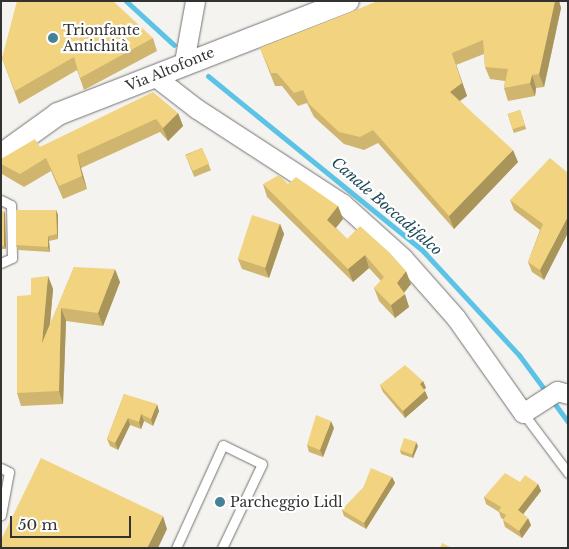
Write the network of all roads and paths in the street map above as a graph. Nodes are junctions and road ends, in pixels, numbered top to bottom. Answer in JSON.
{"nodes":[{"id":1,"x":195,"y":1,"type":"edge"},
{"id":2,"x":348,"y":1,"type":"edge"},
{"id":3,"x":184,"y":62,"type":"junction"},
{"id":4,"x":153,"y":75,"type":"junction"},
{"id":5,"x":1,"y":155,"type":"edge"},
{"id":6,"x":1,"y":200,"type":"edge"},
{"id":7,"x":1,"y":263,"type":"edge"},
{"id":8,"x":562,"y":392,"type":"edge"},
{"id":9,"x":523,"y":413,"type":"junction"},
{"id":10,"x":1,"y":468,"type":"edge"},
{"id":11,"x":568,"y":473,"type":"edge"},
{"id":12,"x":1,"y":515,"type":"edge"},
{"id":13,"x":176,"y":548,"type":"edge"},
{"id":14,"x":222,"y":548,"type":"edge"}],
"edges":[{"from":1,"to":3,"type":"street"},
{"from":2,"to":3,"type":"street","name":"Via Altofonte"},
{"from":3,"to":4,"type":"street","name":"Via Altofonte"},
{"from":4,"to":5,"type":"street","name":"Via Altofonte"},
{"from":4,"to":9,"type":"street"},
{"from":6,"to":7,"type":"lane"},
{"from":8,"to":9,"type":"street"},
{"from":9,"to":11,"type":"lane"},
{"from":10,"to":12,"type":"lane"},
{"from":13,"to":14,"type":"lane"}]}
